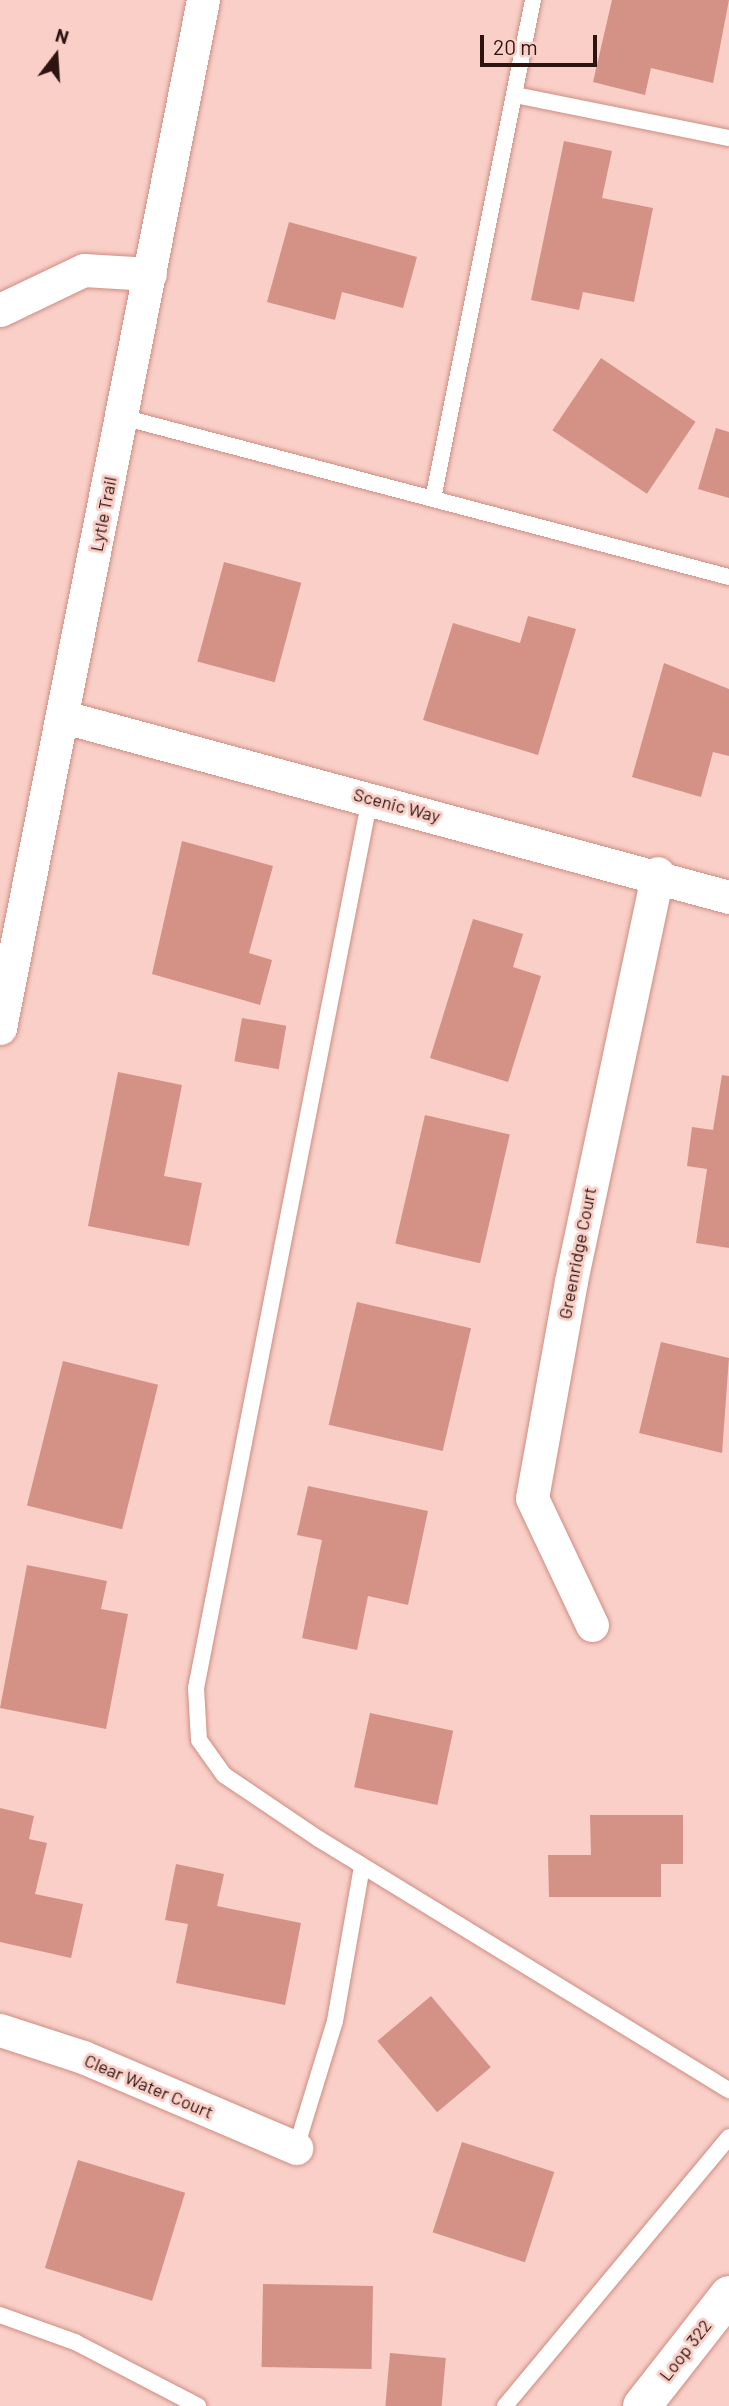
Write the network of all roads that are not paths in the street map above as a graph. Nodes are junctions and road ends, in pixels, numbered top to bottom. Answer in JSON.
{"nodes":[{"id":1,"x":203,"y":0,"type":"edge"},
{"id":2,"x":533,"y":0,"type":"edge"},
{"id":3,"x":515,"y":95,"type":"junction"},
{"id":4,"x":729,"y":138,"type":"edge"},
{"id":5,"x":150,"y":274,"type":"junction"},
{"id":6,"x":0,"y":310,"type":"edge"},
{"id":7,"x":122,"y":417,"type":"junction"},
{"id":8,"x":433,"y":499,"type":"junction"},
{"id":9,"x":729,"y":577,"type":"edge"},
{"id":10,"x":64,"y":717,"type":"junction"},
{"id":11,"x":370,"y":798,"type":"junction"},
{"id":12,"x":658,"y":873,"type":"junction"},
{"id":13,"x":729,"y":897,"type":"edge"},
{"id":14,"x":0,"y":1028,"type":"edge"},
{"id":15,"x":592,"y":1625,"type":"dead end"},
{"id":16,"x":362,"y":1866,"type":"junction"},
{"id":17,"x":0,"y":2030,"type":"edge"},
{"id":18,"x":729,"y":2090,"type":"edge"},
{"id":19,"x":729,"y":2137,"type":"edge"},
{"id":20,"x":296,"y":2148,"type":"joint"},
{"id":21,"x":729,"y":2295,"type":"edge"},
{"id":22,"x":0,"y":2315,"type":"edge"},
{"id":23,"x":198,"y":2406,"type":"edge"},
{"id":24,"x":505,"y":2406,"type":"edge"},
{"id":25,"x":642,"y":2406,"type":"edge"}],
"edges":[{"from":1,"to":5,"type":"street","name":"Lytle Trail"},
{"from":2,"to":3,"type":"lane"},
{"from":3,"to":4,"type":"lane"},
{"from":3,"to":8,"type":"lane"},
{"from":5,"to":6,"type":"street"},
{"from":5,"to":7,"type":"street","name":"Lytle Trail"},
{"from":7,"to":8,"type":"lane"},
{"from":7,"to":10,"type":"street","name":"Lytle Trail"},
{"from":8,"to":9,"type":"lane"},
{"from":10,"to":11,"type":"street","name":"Scenic Way"},
{"from":10,"to":14,"type":"street","name":"Lytle Trail"},
{"from":11,"to":12,"type":"street","name":"Scenic Way"},
{"from":11,"to":16,"type":"lane"},
{"from":12,"to":13,"type":"street","name":"Scenic Way"},
{"from":12,"to":15,"type":"street","name":"Greenridge Court"},
{"from":16,"to":18,"type":"lane"},
{"from":16,"to":20,"type":"lane"},
{"from":17,"to":20,"type":"street","name":"Clear Water Court"},
{"from":19,"to":24,"type":"lane"},
{"from":21,"to":25,"type":"main road","name":"Loop 322"},
{"from":22,"to":23,"type":"lane"}]}
